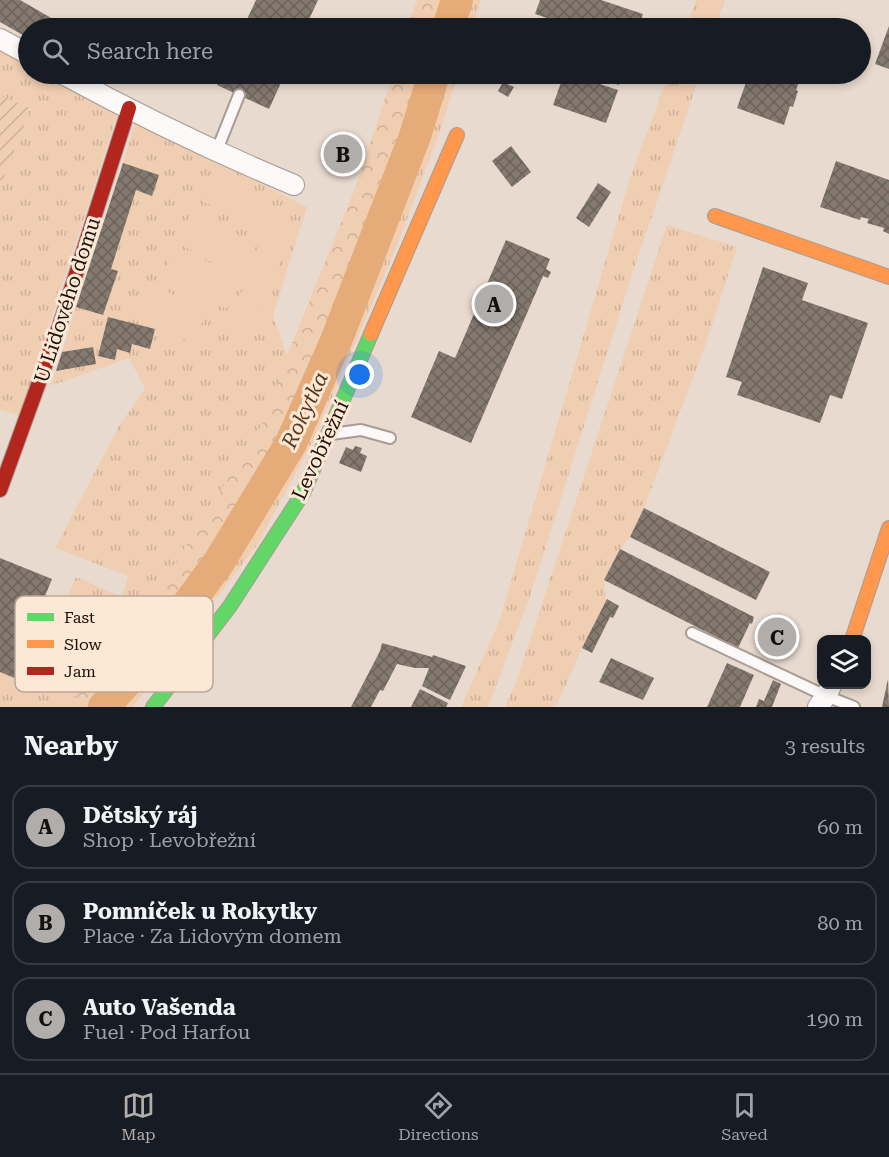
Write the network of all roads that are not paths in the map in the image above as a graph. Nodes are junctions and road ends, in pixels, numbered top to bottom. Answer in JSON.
{"nodes":[{"id":1,"x":0,"y":39,"type":"edge"},
{"id":2,"x":18,"y":49,"type":"edge"},
{"id":3,"x":82,"y":84,"type":"edge"},
{"id":4,"x":239,"y":95,"type":"dead end"},
{"id":5,"x":129,"y":108,"type":"junction"},
{"id":6,"x":457,"y":135,"type":"dead end"},
{"id":7,"x":217,"y":150,"type":"junction"},
{"id":8,"x":294,"y":184,"type":"dead end"},
{"id":9,"x":715,"y":216,"type":"dead end"},
{"id":10,"x":889,"y":277,"type":"edge"},
{"id":11,"x":328,"y":434,"type":"junction"},
{"id":12,"x":390,"y":438,"type":"dead end"},
{"id":13,"x":0,"y":490,"type":"edge"},
{"id":14,"x":889,"y":528,"type":"edge"},
{"id":15,"x":213,"y":628,"type":"edge"},
{"id":16,"x":692,"y":633,"type":"dead end"},
{"id":17,"x":853,"y":635,"type":"edge"},
{"id":18,"x":164,"y":692,"type":"edge"},
{"id":19,"x":826,"y":696,"type":"edge"},
{"id":20,"x":153,"y":707,"type":"edge"},
{"id":21,"x":854,"y":707,"type":"edge"}],
"edges":[{"from":1,"to":2,"type":"street"},
{"from":3,"to":5,"type":"street"},
{"from":4,"to":7,"type":"lane"},
{"from":5,"to":7,"type":"street"},
{"from":5,"to":13,"type":"street","name":"U Lidového domu"},
{"from":6,"to":11,"type":"street","name":"Levobřežní"},
{"from":7,"to":8,"type":"street"},
{"from":9,"to":10,"type":"street"},
{"from":11,"to":12,"type":"lane"},
{"from":11,"to":15,"type":"street","name":"Levobřežní"},
{"from":14,"to":17,"type":"street"},
{"from":16,"to":19,"type":"lane"},
{"from":18,"to":20,"type":"street","name":"Levobřežní"},
{"from":19,"to":21,"type":"lane"}]}
